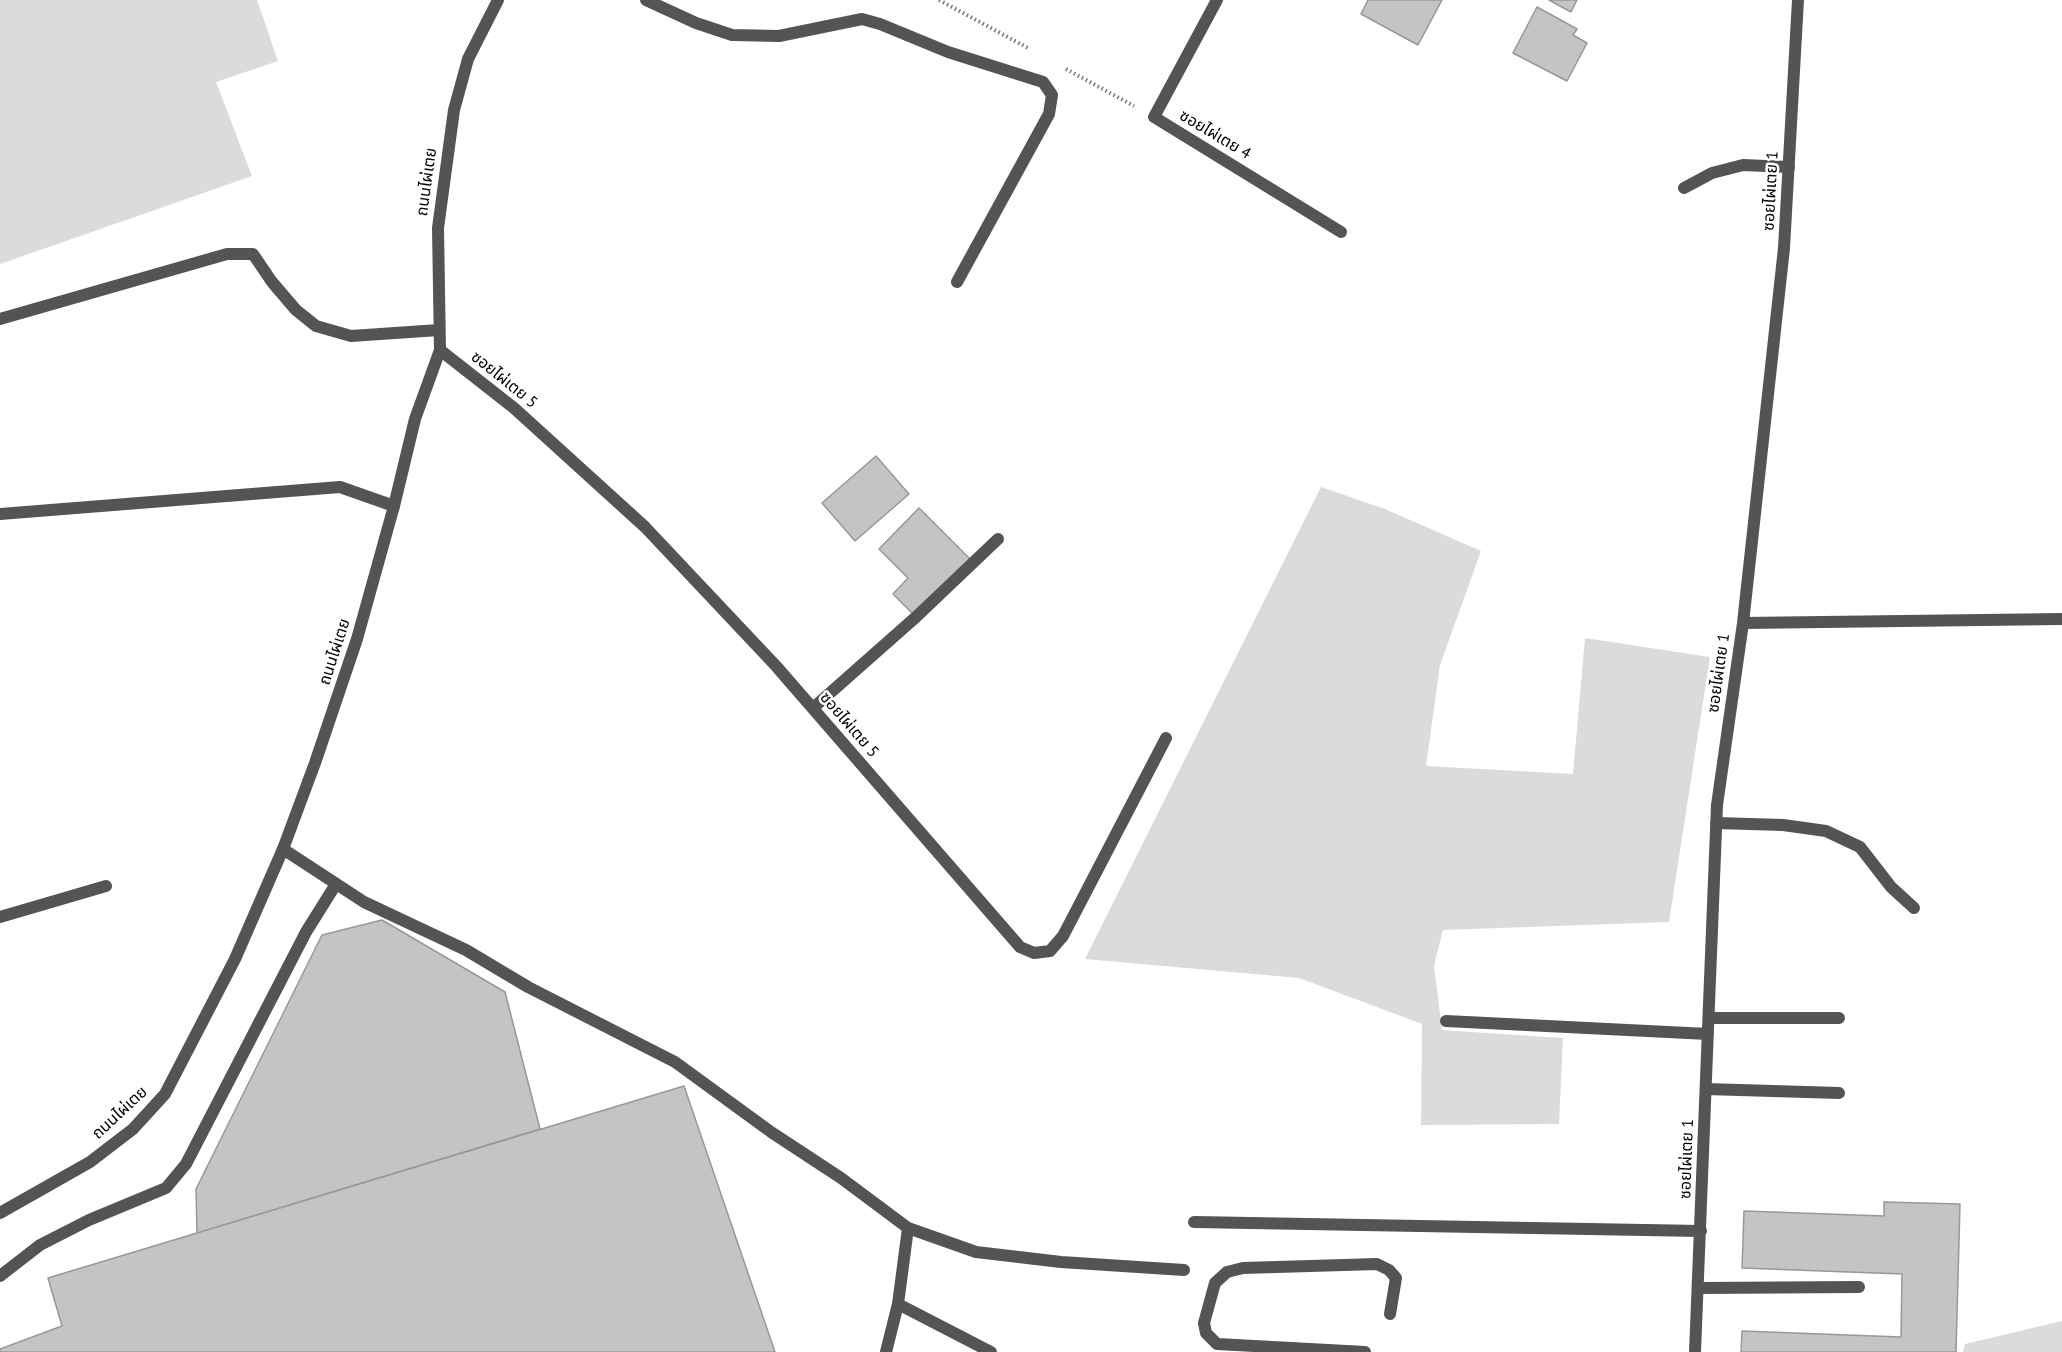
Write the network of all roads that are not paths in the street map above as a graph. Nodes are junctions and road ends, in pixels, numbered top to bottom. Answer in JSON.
{"nodes":[{"id":1,"x":498,"y":0,"type":"edge"},
{"id":2,"x":646,"y":0,"type":"edge"},
{"id":3,"x":1217,"y":0,"type":"edge"},
{"id":4,"x":1798,"y":0,"type":"edge"},
{"id":5,"x":1789,"y":167,"type":"junction"},
{"id":6,"x":1684,"y":188,"type":"dead end"},
{"id":7,"x":1341,"y":231,"type":"dead end"},
{"id":8,"x":957,"y":282,"type":"dead end"},
{"id":9,"x":0,"y":319,"type":"edge"},
{"id":10,"x":439,"y":330,"type":"junction"},
{"id":11,"x":440,"y":350,"type":"junction"},
{"id":12,"x":394,"y":506,"type":"junction"},
{"id":13,"x":0,"y":514,"type":"edge"},
{"id":14,"x":998,"y":539,"type":"dead end"},
{"id":15,"x":2062,"y":619,"type":"edge"},
{"id":16,"x":1743,"y":623,"type":"junction"},
{"id":17,"x":813,"y":708,"type":"junction"},
{"id":18,"x":1166,"y":738,"type":"dead end"},
{"id":19,"x":1716,"y":823,"type":"junction"},
{"id":20,"x":283,"y":849,"type":"junction"},
{"id":21,"x":336,"y":884,"type":"junction"},
{"id":22,"x":106,"y":886,"type":"dead end"},
{"id":23,"x":1914,"y":908,"type":"dead end"},
{"id":24,"x":0,"y":917,"type":"edge"},
{"id":25,"x":1709,"y":1018,"type":"junction"},
{"id":26,"x":1839,"y":1018,"type":"dead end"},
{"id":27,"x":1446,"y":1021,"type":"dead end"},
{"id":28,"x":1708,"y":1034,"type":"junction"},
{"id":29,"x":1706,"y":1089,"type":"junction"},
{"id":30,"x":1839,"y":1093,"type":"dead end"},
{"id":31,"x":0,"y":1213,"type":"edge"},
{"id":32,"x":1194,"y":1222,"type":"dead end"},
{"id":33,"x":908,"y":1228,"type":"junction"},
{"id":34,"x":1701,"y":1231,"type":"junction"},
{"id":35,"x":1184,"y":1270,"type":"dead end"},
{"id":36,"x":0,"y":1276,"type":"edge"},
{"id":37,"x":1859,"y":1287,"type":"dead end"},
{"id":38,"x":1698,"y":1288,"type":"junction"},
{"id":39,"x":898,"y":1304,"type":"junction"},
{"id":40,"x":1390,"y":1314,"type":"dead end"},
{"id":41,"x":886,"y":1352,"type":"edge"},
{"id":42,"x":991,"y":1352,"type":"edge"},
{"id":43,"x":1365,"y":1352,"type":"edge"},
{"id":44,"x":1695,"y":1352,"type":"edge"}],
"edges":[{"from":1,"to":10,"type":"street","name":"ถนนไผ่เตย"},
{"from":2,"to":8,"type":"street"},
{"from":3,"to":7,"type":"street","name":"ซอยไผ่เตย 4"},
{"from":4,"to":5,"type":"street","name":"ซอยไผ่เตย 1"},
{"from":5,"to":6,"type":"street"},
{"from":5,"to":16,"type":"street","name":"ซอยไผ่เตย 1"},
{"from":9,"to":10,"type":"street"},
{"from":10,"to":11,"type":"street","name":"ถนนไผ่เตย"},
{"from":11,"to":12,"type":"street","name":"ถนนไผ่เตย"},
{"from":11,"to":17,"type":"street","name":"ซอยไผ่เตย 5"},
{"from":12,"to":13,"type":"street"},
{"from":12,"to":20,"type":"street","name":"ถนนไผ่เตย"},
{"from":14,"to":17,"type":"street"},
{"from":15,"to":16,"type":"street"},
{"from":16,"to":19,"type":"street","name":"ซอยไผ่เตย 1"},
{"from":17,"to":18,"type":"street","name":"ซอยไผ่เตย 5"},
{"from":19,"to":23,"type":"street"},
{"from":19,"to":25,"type":"street","name":"ซอยไผ่เตย 1"},
{"from":20,"to":21,"type":"street"},
{"from":20,"to":31,"type":"street","name":"ถนนไผ่เตย"},
{"from":21,"to":33,"type":"street"},
{"from":21,"to":36,"type":"street"},
{"from":22,"to":24,"type":"street"},
{"from":25,"to":26,"type":"street"},
{"from":25,"to":28,"type":"street","name":"ซอยไผ่เตย 1"},
{"from":27,"to":28,"type":"street"},
{"from":28,"to":29,"type":"street","name":"ซอยไผ่เตย 1"},
{"from":29,"to":30,"type":"street"},
{"from":29,"to":34,"type":"street","name":"ซอยไผ่เตย 1"},
{"from":32,"to":34,"type":"street"},
{"from":33,"to":35,"type":"street"},
{"from":33,"to":39,"type":"street"},
{"from":34,"to":38,"type":"street","name":"ซอยไผ่เตย 1"},
{"from":37,"to":38,"type":"street"},
{"from":38,"to":44,"type":"street","name":"ซอยไผ่เตย 1"},
{"from":39,"to":41,"type":"street"},
{"from":39,"to":42,"type":"street"},
{"from":40,"to":43,"type":"street"}]}
